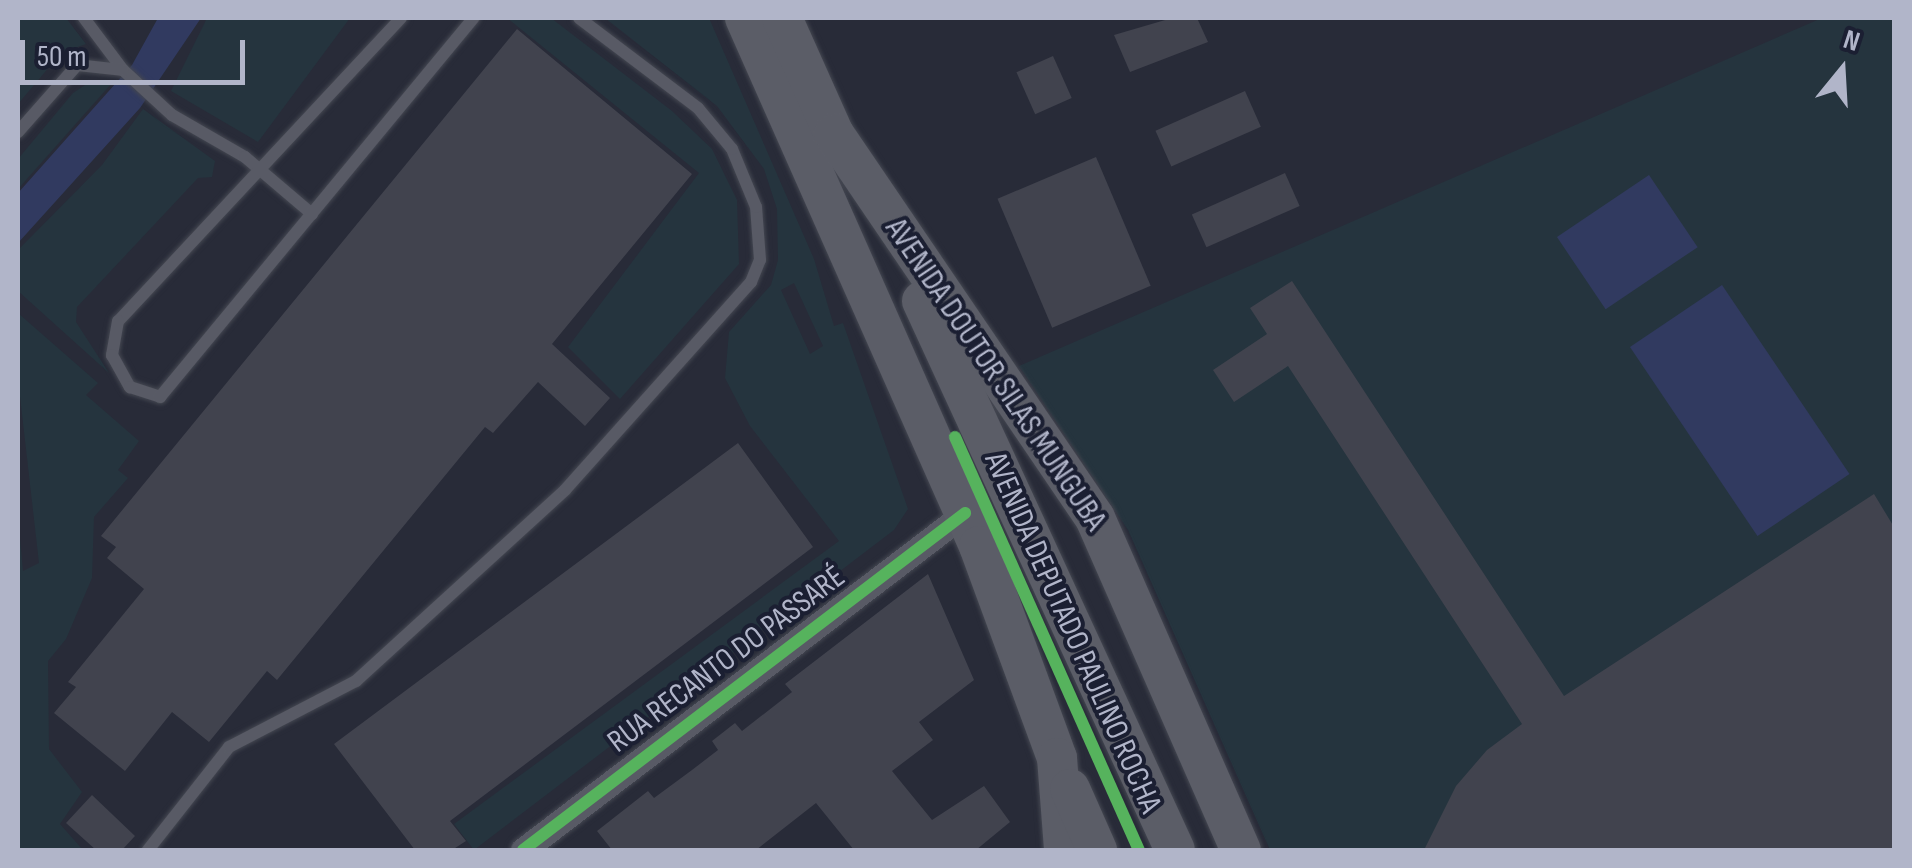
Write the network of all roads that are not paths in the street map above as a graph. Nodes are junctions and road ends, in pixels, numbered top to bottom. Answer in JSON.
{"nodes":[{"id":1,"x":84,"y":18,"type":"edge"},
{"id":2,"x":400,"y":18,"type":"edge"},
{"id":3,"x":578,"y":18,"type":"edge"},
{"id":4,"x":745,"y":18,"type":"edge"},
{"id":5,"x":782,"y":18,"type":"edge"},
{"id":6,"x":469,"y":19,"type":"edge"},
{"id":7,"x":123,"y":70,"type":"junction"},
{"id":8,"x":18,"y":132,"type":"edge"},
{"id":9,"x":834,"y":134,"type":"junction"},
{"id":10,"x":262,"y":170,"type":"junction"},
{"id":11,"x":312,"y":214,"type":"junction"},
{"id":12,"x":964,"y":513,"type":"junction"},
{"id":13,"x":1056,"y":758,"type":"junction"},
{"id":14,"x":554,"y":842,"type":"edge"},
{"id":15,"x":148,"y":850,"type":"edge"},
{"id":16,"x":522,"y":850,"type":"edge"},
{"id":17,"x":1064,"y":850,"type":"edge"},
{"id":18,"x":1097,"y":850,"type":"edge"},
{"id":19,"x":1175,"y":850,"type":"edge"},
{"id":20,"x":1241,"y":850,"type":"edge"}],
"edges":[{"from":1,"to":7,"type":"lane"},
{"from":2,"to":10,"type":"lane"},
{"from":3,"to":15,"type":"lane"},
{"from":4,"to":12,"type":"main road","name":"AVENIDA DOUTOR SILAS MUNGUBA"},
{"from":5,"to":9,"type":"main road","name":"AVENIDA DOUTOR SILAS MUNGUBA"},
{"from":6,"to":11,"type":"lane"},
{"from":7,"to":8,"type":"lane"},
{"from":7,"to":10,"type":"lane"},
{"from":9,"to":19,"type":"main road"},
{"from":9,"to":20,"type":"main road","name":"AVENIDA DOUTOR SILAS MUNGUBA"},
{"from":10,"to":11,"type":"lane"},
{"from":10,"to":11,"type":"lane"},
{"from":12,"to":13,"type":"main road","name":"AVENIDA DOUTOR SILAS MUNGUBA"},
{"from":12,"to":14,"type":"street","name":"RUA RECANTO DO PASSARÉ"},
{"from":13,"to":17,"type":"main road","name":"AVENIDA DOUTOR SILAS MUNGUBA"},
{"from":13,"to":18,"type":"main road"},
{"from":14,"to":16,"type":"street","name":"RUA RECANTO DO PASSARÉ"}]}
